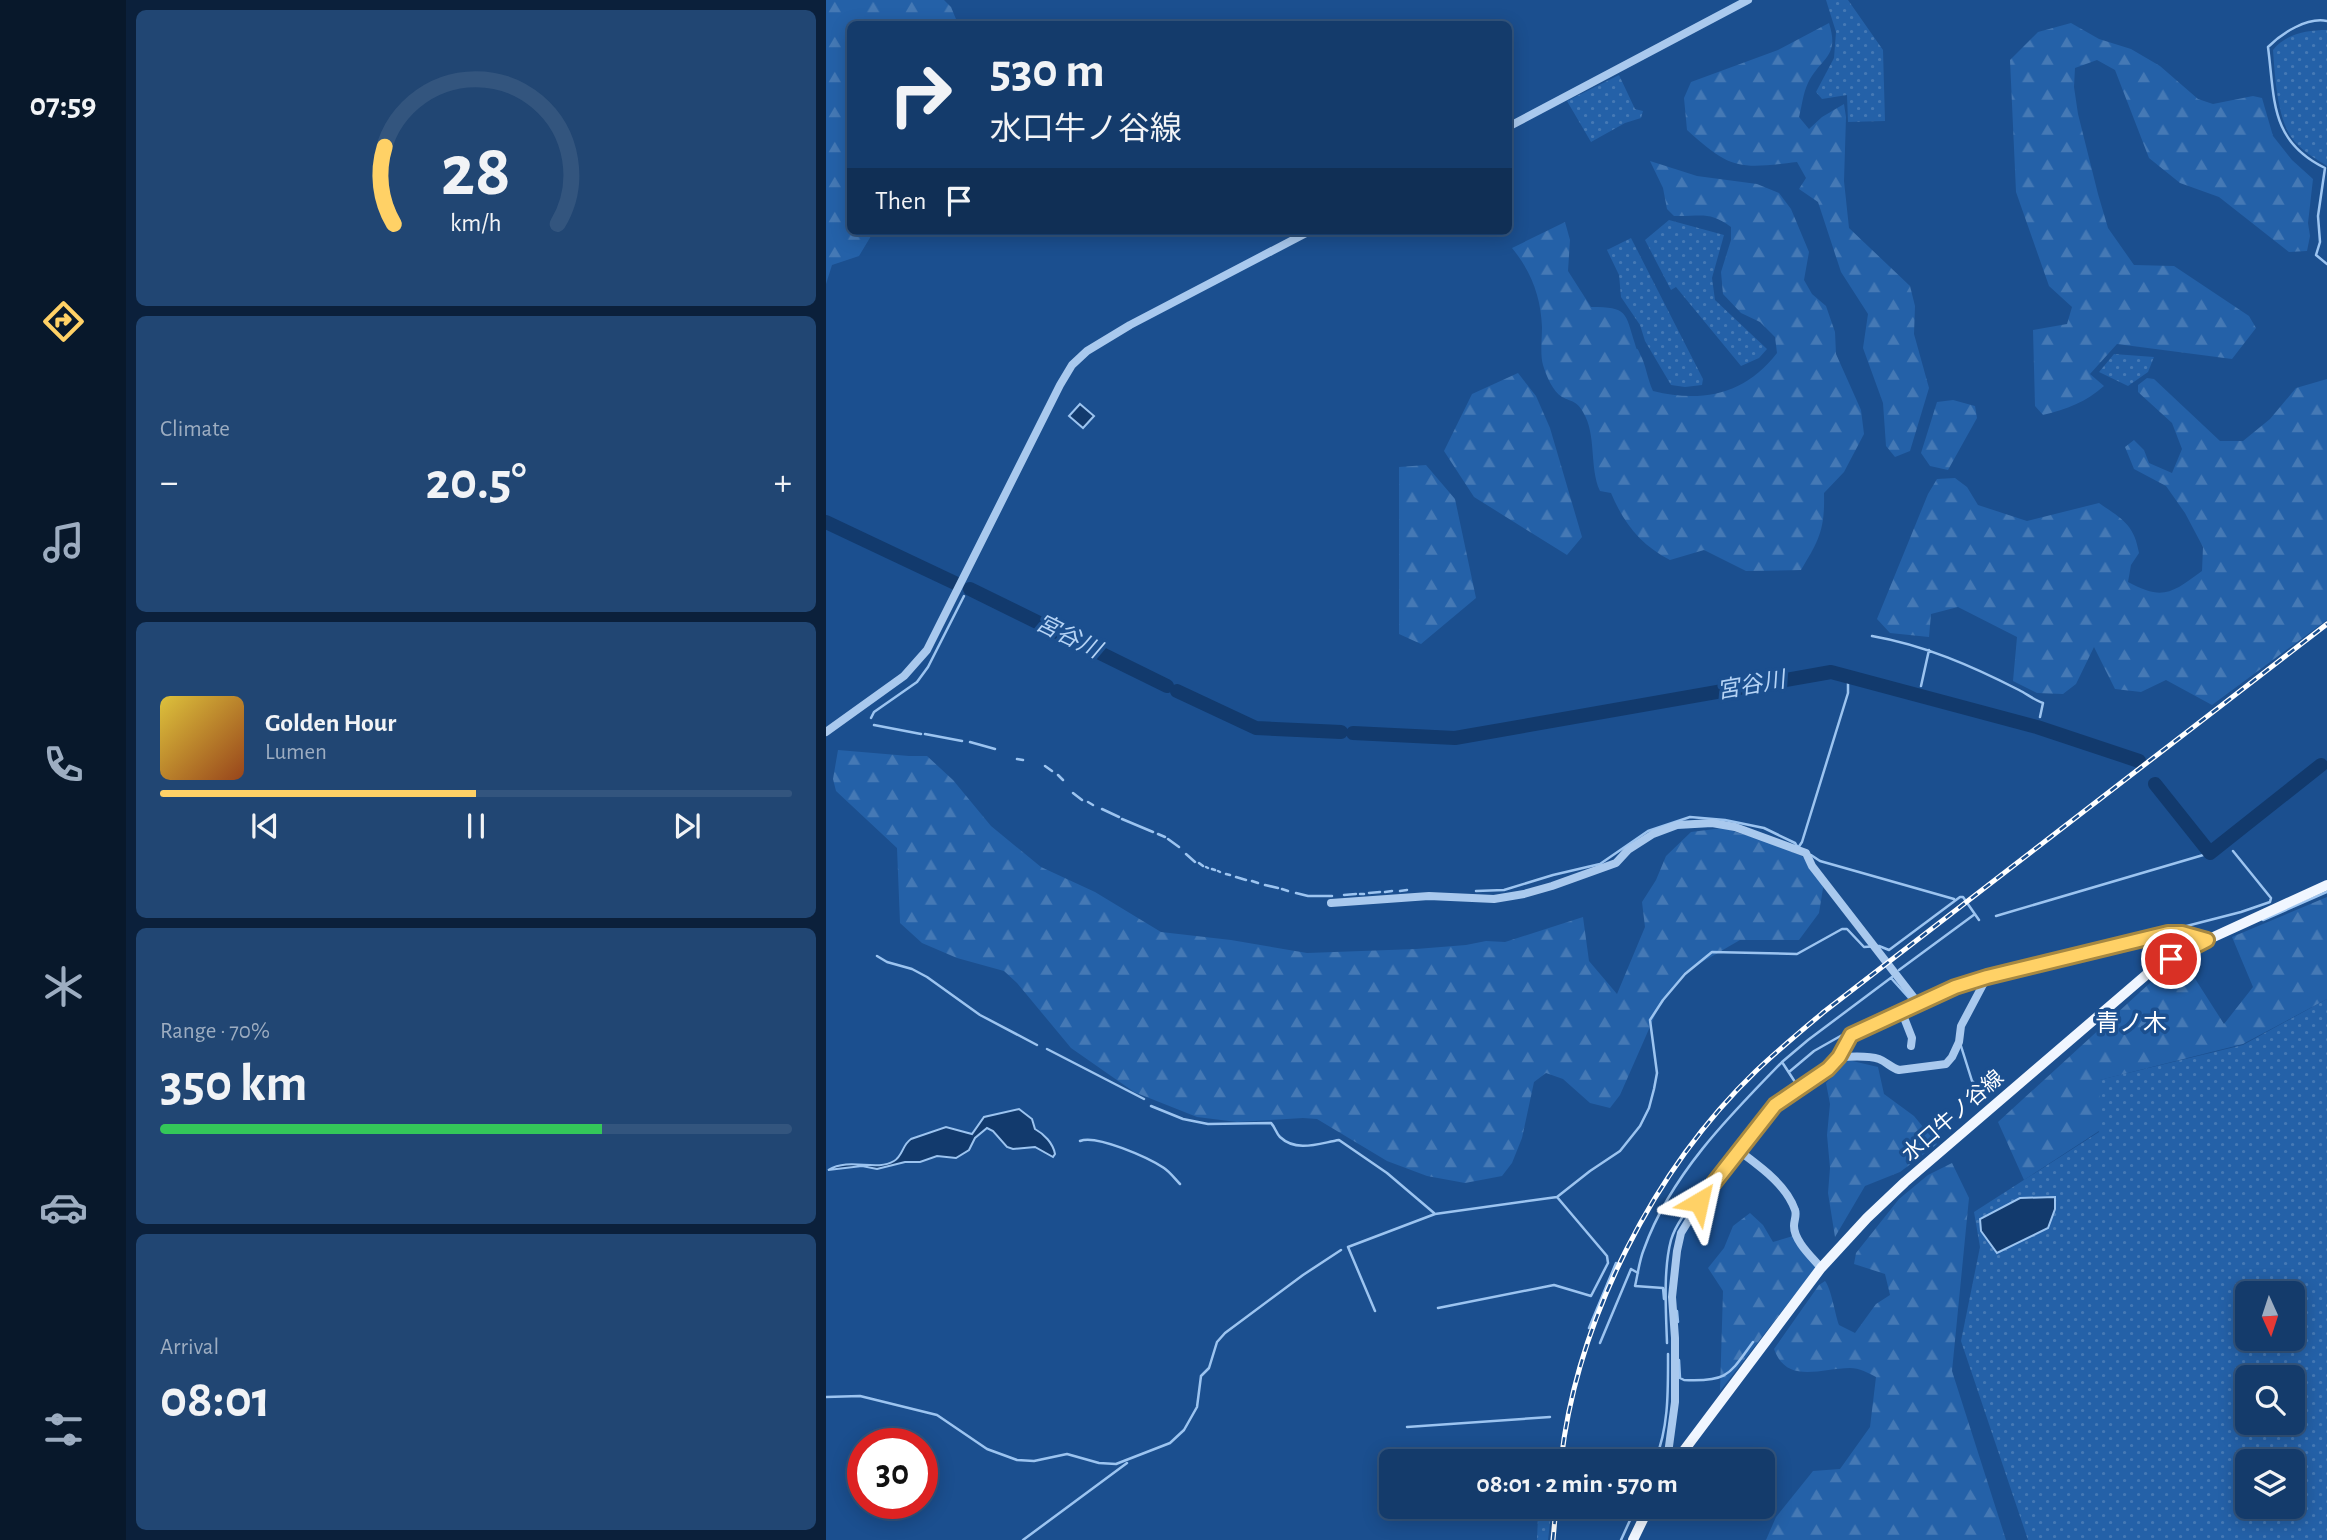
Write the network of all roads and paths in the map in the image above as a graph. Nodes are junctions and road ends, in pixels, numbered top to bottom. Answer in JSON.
{"nodes":[{"id":1,"x":1748,"y":0,"type":"edge"},
{"id":2,"x":1512,"y":125,"type":"edge"},
{"id":3,"x":1302,"y":235,"type":"edge"},
{"id":4,"x":826,"y":732,"type":"edge"},
{"id":5,"x":2327,"y":885,"type":"edge"},
{"id":6,"x":1331,"y":903,"type":"dead end"},
{"id":7,"x":2207,"y":940,"type":"junction"},
{"id":8,"x":1987,"y":977,"type":"junction"},
{"id":9,"x":1918,"y":1003,"type":"junction"},
{"id":10,"x":1901,"y":1010,"type":"junction"},
{"id":11,"x":1911,"y":1046,"type":"dead end"},
{"id":12,"x":1839,"y":1057,"type":"junction"},
{"id":13,"x":1738,"y":1150,"type":"junction"},
{"id":14,"x":1821,"y":1268,"type":"junction"},
{"id":15,"x":1669,"y":1449,"type":"edge"},
{"id":16,"x":1685,"y":1449,"type":"edge"},
{"id":17,"x":1643,"y":1519,"type":"edge"},
{"id":18,"x":1633,"y":1540,"type":"edge"}],
"edges":[{"from":1,"to":2,"type":"street"},
{"from":3,"to":4,"type":"street"},
{"from":5,"to":7,"type":"main road","name":"水口牛ノ谷線"},
{"from":6,"to":9,"type":"street"},
{"from":7,"to":8,"type":"street"},
{"from":7,"to":14,"type":"main road","name":"水口牛ノ谷線"},
{"from":8,"to":9,"type":"street"},
{"from":8,"to":12,"type":"street"},
{"from":9,"to":10,"type":"street"},
{"from":10,"to":11,"type":"street"},
{"from":10,"to":12,"type":"street"},
{"from":12,"to":13,"type":"street"},
{"from":13,"to":14,"type":"street"},
{"from":13,"to":15,"type":"street"},
{"from":14,"to":16,"type":"main road","name":"水口牛ノ谷線"},
{"from":17,"to":18,"type":"main road"}]}
